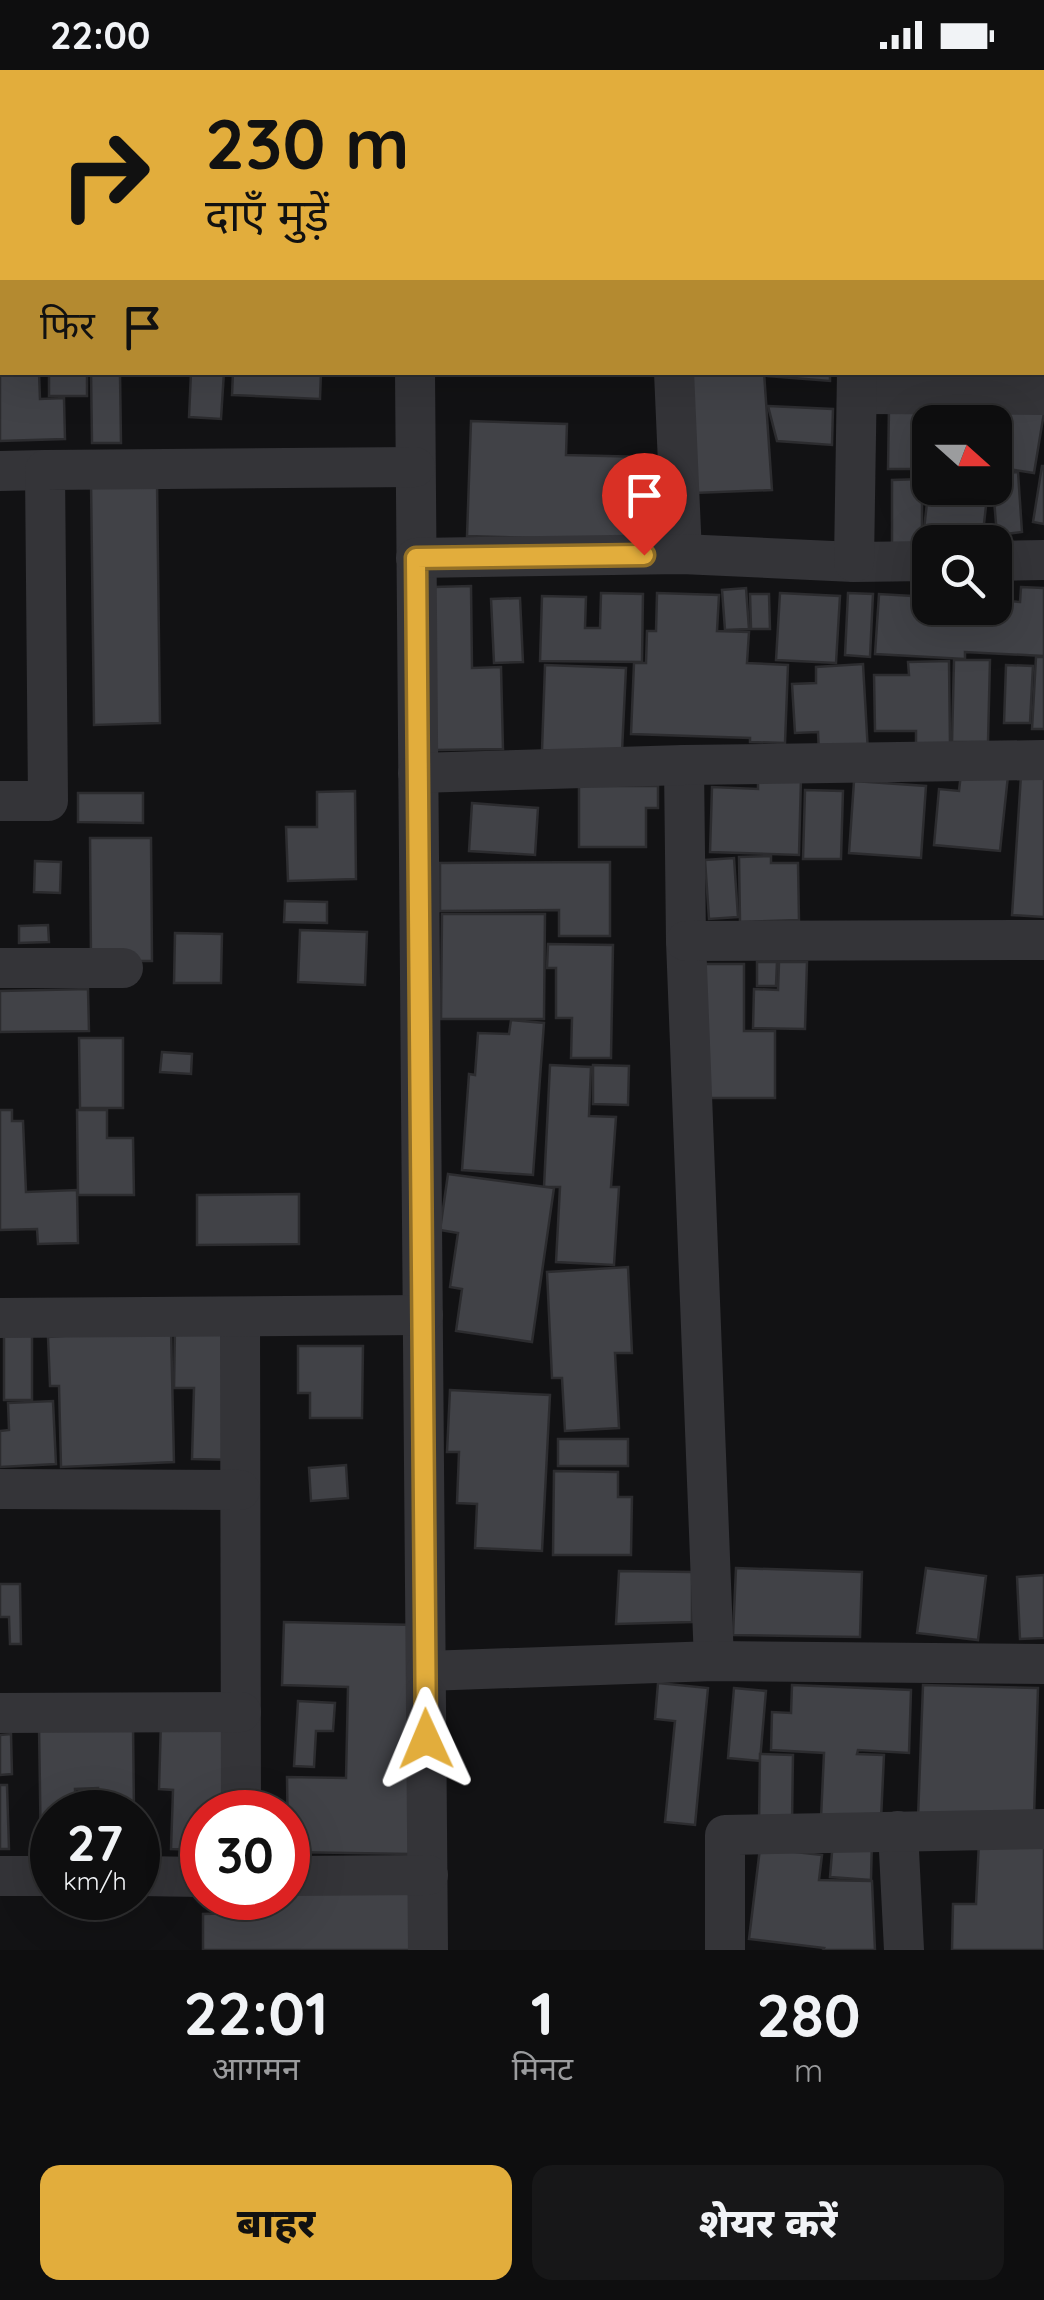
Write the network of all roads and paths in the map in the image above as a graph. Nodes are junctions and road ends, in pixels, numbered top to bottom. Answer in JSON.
{"nodes":[{"id":1,"x":415,"y":375,"type":"edge"},
{"id":2,"x":674,"y":375,"type":"edge"},
{"id":3,"x":857,"y":383,"type":"edge"},
{"id":4,"x":1044,"y":395,"type":"edge"},
{"id":5,"x":416,"y":467,"type":"junction"},
{"id":6,"x":45,"y":470,"type":"junction"},
{"id":7,"x":0,"y":471,"type":"edge"},
{"id":8,"x":682,"y":554,"type":"junction"},
{"id":9,"x":416,"y":558,"type":"junction"},
{"id":10,"x":1044,"y":560,"type":"edge"},
{"id":11,"x":912,"y":561,"type":"edge"},
{"id":12,"x":1012,"y":561,"type":"edge"},
{"id":13,"x":854,"y":562,"type":"junction"},
{"id":14,"x":1044,"y":760,"type":"edge"},
{"id":15,"x":684,"y":766,"type":"junction"},
{"id":16,"x":418,"y":772,"type":"junction"},
{"id":17,"x":0,"y":801,"type":"edge"},
{"id":18,"x":686,"y":940,"type":"junction"},
{"id":19,"x":1044,"y":940,"type":"edge"},
{"id":20,"x":0,"y":968,"type":"edge"},
{"id":21,"x":123,"y":968,"type":"dead end"},
{"id":22,"x":423,"y":1315,"type":"junction"},
{"id":23,"x":240,"y":1317,"type":"junction"},
{"id":24,"x":0,"y":1318,"type":"edge"},
{"id":25,"x":0,"y":1490,"type":"edge"},
{"id":26,"x":240,"y":1490,"type":"junction"},
{"id":27,"x":714,"y":1661,"type":"junction"},
{"id":28,"x":1044,"y":1664,"type":"edge"},
{"id":29,"x":426,"y":1671,"type":"junction"},
{"id":30,"x":241,"y":1712,"type":"junction"},
{"id":31,"x":0,"y":1713,"type":"edge"},
{"id":32,"x":241,"y":1790,"type":"edge"},
{"id":33,"x":1044,"y":1829,"type":"edge"},
{"id":34,"x":898,"y":1830,"type":"junction"},
{"id":35,"x":428,"y":1875,"type":"junction"},
{"id":36,"x":0,"y":1876,"type":"edge"},
{"id":37,"x":30,"y":1876,"type":"edge"},
{"id":38,"x":310,"y":1876,"type":"edge"},
{"id":39,"x":428,"y":1950,"type":"edge"},
{"id":40,"x":726,"y":1950,"type":"edge"},
{"id":41,"x":904,"y":1950,"type":"edge"}],
"edges":[{"from":1,"to":5,"type":"street"},
{"from":2,"to":8,"type":"street"},
{"from":3,"to":4,"type":"street"},
{"from":3,"to":13,"type":"street"},
{"from":5,"to":6,"type":"street"},
{"from":5,"to":9,"type":"street"},
{"from":6,"to":7,"type":"street"},
{"from":6,"to":17,"type":"street"},
{"from":8,"to":9,"type":"street"},
{"from":8,"to":13,"type":"street"},
{"from":9,"to":16,"type":"street"},
{"from":10,"to":12,"type":"street"},
{"from":11,"to":13,"type":"street"},
{"from":14,"to":15,"type":"street"},
{"from":15,"to":16,"type":"street"},
{"from":15,"to":18,"type":"street"},
{"from":16,"to":22,"type":"street"},
{"from":18,"to":19,"type":"street"},
{"from":18,"to":27,"type":"street"},
{"from":20,"to":21,"type":"street"},
{"from":22,"to":23,"type":"street"},
{"from":22,"to":29,"type":"street"},
{"from":23,"to":24,"type":"street"},
{"from":23,"to":26,"type":"street"},
{"from":25,"to":26,"type":"street"},
{"from":26,"to":30,"type":"street"},
{"from":27,"to":28,"type":"street"},
{"from":27,"to":29,"type":"street"},
{"from":29,"to":35,"type":"street"},
{"from":30,"to":31,"type":"street"},
{"from":30,"to":32,"type":"street"},
{"from":33,"to":34,"type":"street"},
{"from":34,"to":40,"type":"street"},
{"from":34,"to":41,"type":"street"},
{"from":35,"to":38,"type":"street"},
{"from":35,"to":39,"type":"street"},
{"from":36,"to":37,"type":"street"}]}
